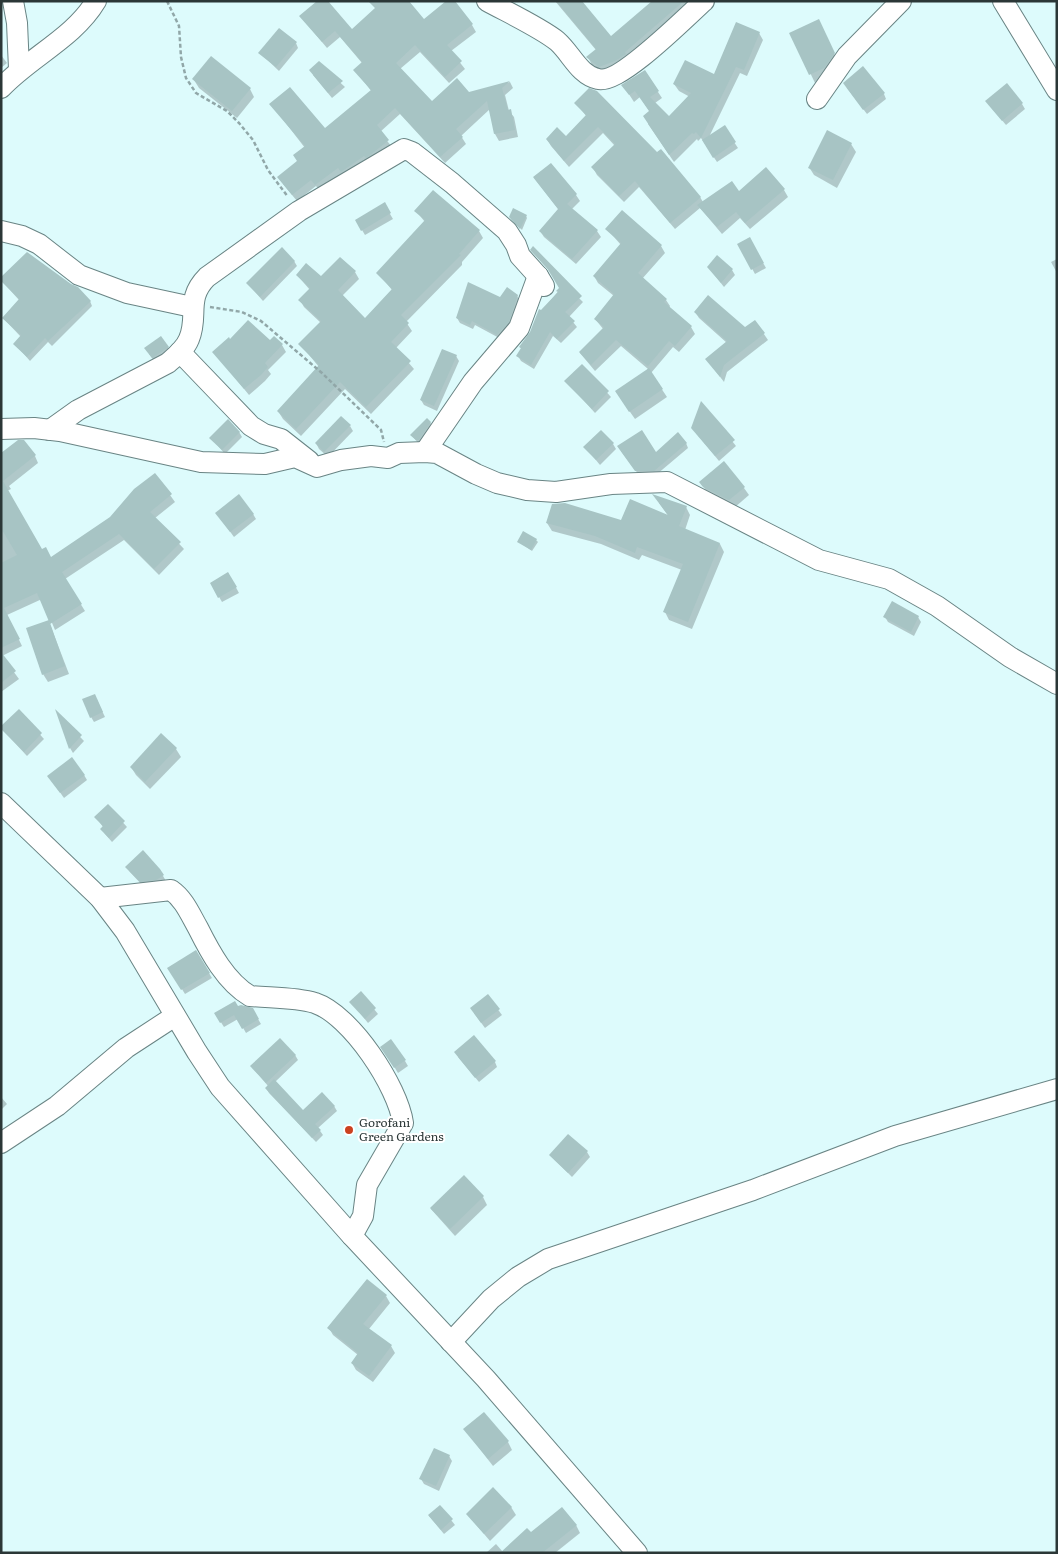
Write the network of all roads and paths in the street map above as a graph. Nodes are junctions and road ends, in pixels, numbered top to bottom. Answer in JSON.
{"nodes":[{"id":1,"x":13,"y":1,"type":"edge"},
{"id":2,"x":96,"y":1,"type":"edge"},
{"id":3,"x":167,"y":1,"type":"edge"},
{"id":4,"x":487,"y":1,"type":"edge"},
{"id":5,"x":704,"y":1,"type":"edge"},
{"id":6,"x":901,"y":1,"type":"edge"},
{"id":7,"x":1003,"y":1,"type":"edge"},
{"id":8,"x":18,"y":69,"type":"junction"},
{"id":9,"x":1,"y":88,"type":"edge"},
{"id":10,"x":1057,"y":90,"type":"edge"},
{"id":11,"x":817,"y":98,"type":"dead end"},
{"id":12,"x":299,"y":211,"type":"junction"},
{"id":13,"x":1,"y":231,"type":"edge"},
{"id":14,"x":192,"y":307,"type":"junction"},
{"id":15,"x":180,"y":352,"type":"junction"},
{"id":16,"x":1,"y":430,"type":"edge"},
{"id":17,"x":50,"y":430,"type":"junction"},
{"id":18,"x":427,"y":448,"type":"junction"},
{"id":19,"x":393,"y":455,"type":"junction"},
{"id":20,"x":317,"y":467,"type":"junction"},
{"id":21,"x":1057,"y":684,"type":"edge"},
{"id":22,"x":1,"y":803,"type":"edge"},
{"id":23,"x":100,"y":898,"type":"junction"},
{"id":24,"x":175,"y":1016,"type":"junction"},
{"id":25,"x":1057,"y":1089,"type":"edge"},
{"id":26,"x":1,"y":1143,"type":"edge"},
{"id":27,"x":352,"y":1236,"type":"junction"},
{"id":28,"x":451,"y":1342,"type":"junction"},
{"id":29,"x":637,"y":1553,"type":"edge"}],
"edges":[{"from":1,"to":8,"type":"street"},
{"from":2,"to":8,"type":"street"},
{"from":3,"to":12,"type":"path"},
{"from":4,"to":5,"type":"street"},
{"from":6,"to":11,"type":"street"},
{"from":7,"to":10,"type":"street"},
{"from":8,"to":9,"type":"street"},
{"from":12,"to":14,"type":"street"},
{"from":12,"to":18,"type":"street"},
{"from":13,"to":14,"type":"street"},
{"from":14,"to":15,"type":"street"},
{"from":14,"to":19,"type":"path"},
{"from":15,"to":17,"type":"street"},
{"from":15,"to":20,"type":"street"},
{"from":16,"to":17,"type":"street"},
{"from":17,"to":20,"type":"street"},
{"from":18,"to":19,"type":"street"},
{"from":18,"to":21,"type":"street"},
{"from":19,"to":20,"type":"street"},
{"from":22,"to":23,"type":"street"},
{"from":23,"to":24,"type":"street"},
{"from":23,"to":27,"type":"street"},
{"from":24,"to":26,"type":"street"},
{"from":24,"to":27,"type":"street"},
{"from":25,"to":28,"type":"street"},
{"from":27,"to":28,"type":"street"},
{"from":28,"to":29,"type":"street"}]}
